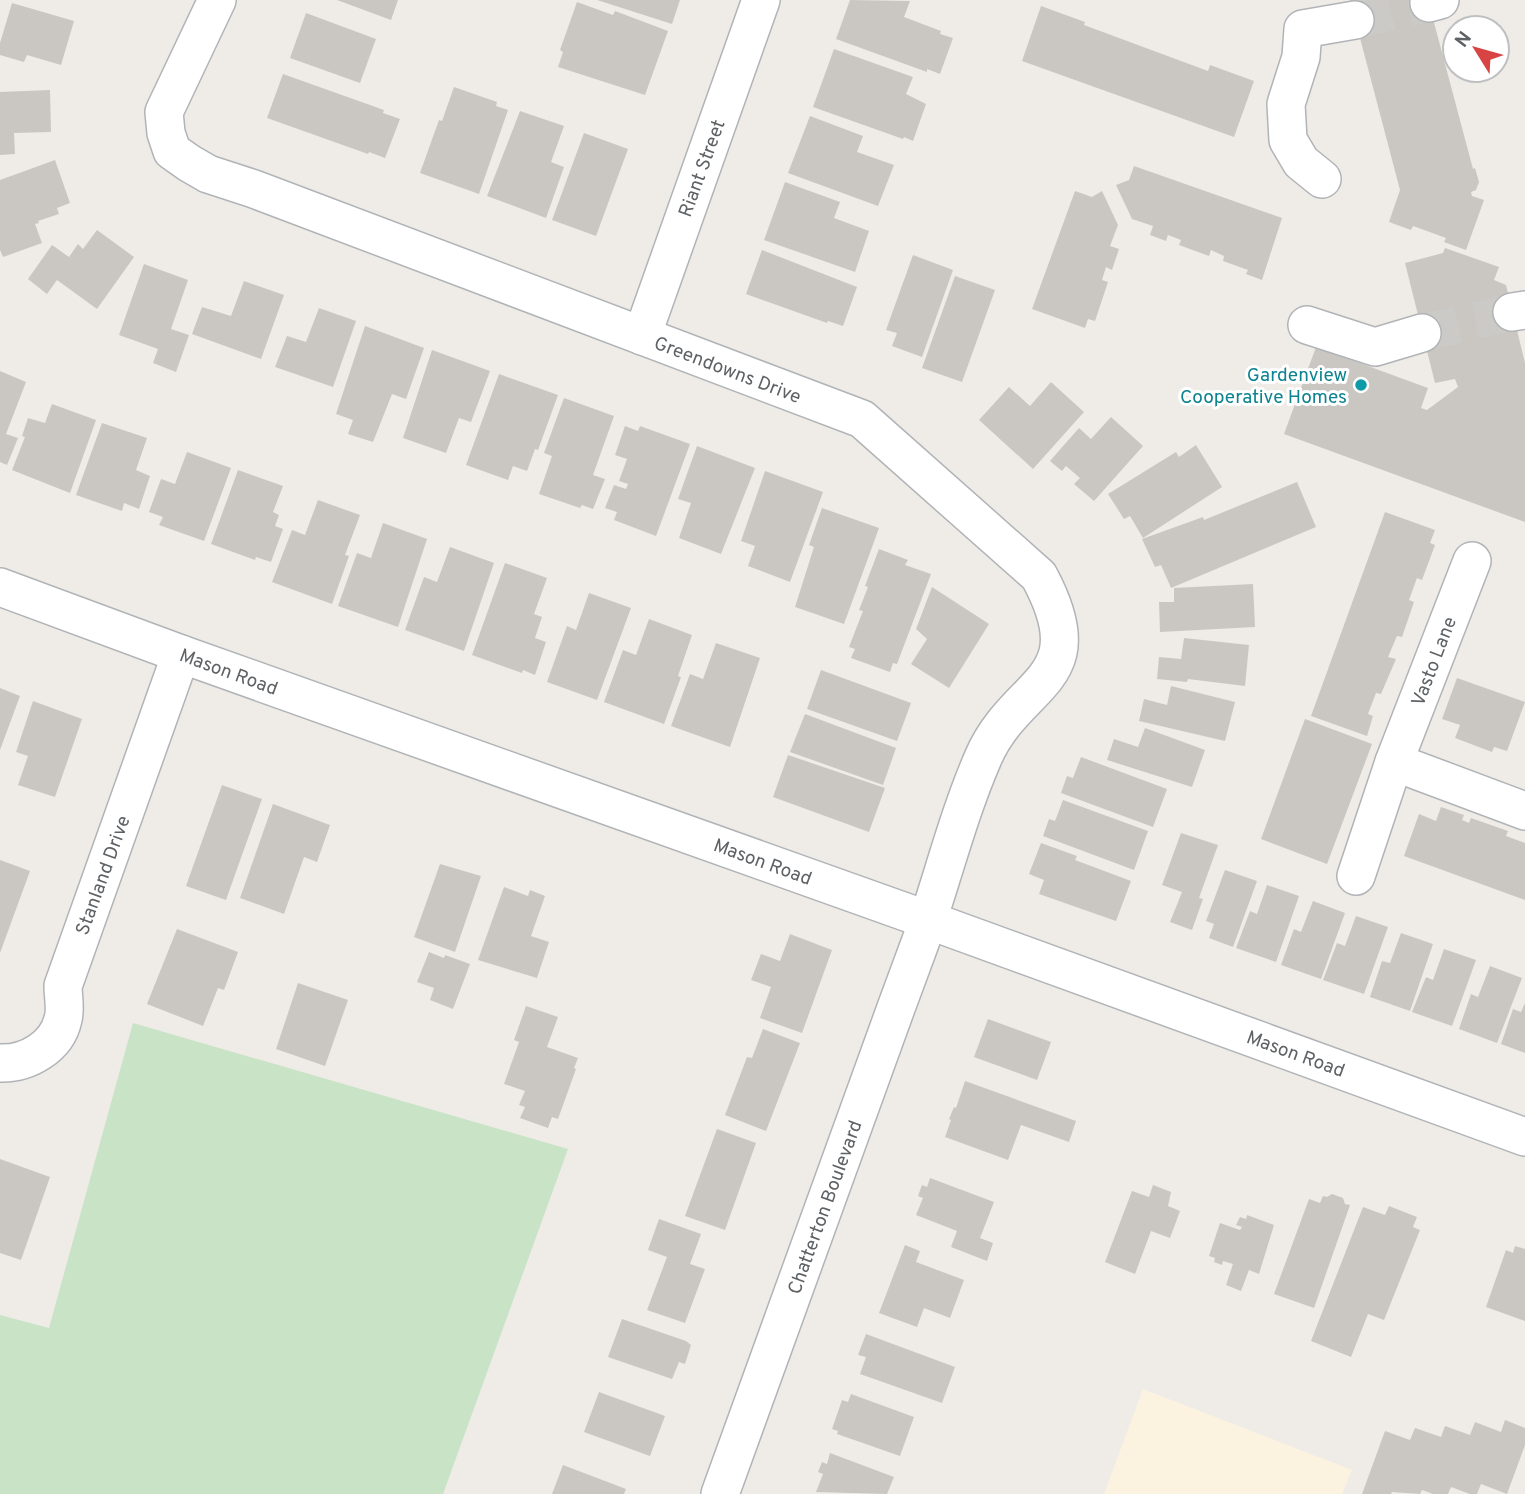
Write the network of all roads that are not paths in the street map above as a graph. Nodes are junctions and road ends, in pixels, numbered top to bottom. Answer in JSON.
{"nodes":[{"id":1,"x":217,"y":0,"type":"edge"},
{"id":2,"x":761,"y":0,"type":"edge"},
{"id":3,"x":1355,"y":20,"type":"tunnel mouth"},
{"id":4,"x":1322,"y":179,"type":"dead end"},
{"id":5,"x":1307,"y":325,"type":"dead end"},
{"id":6,"x":1422,"y":333,"type":"tunnel mouth"},
{"id":7,"x":642,"y":337,"type":"junction"},
{"id":8,"x":1472,"y":561,"type":"dead end"},
{"id":9,"x":0,"y":587,"type":"edge"},
{"id":10,"x":181,"y":654,"type":"junction"},
{"id":11,"x":1394,"y":762,"type":"junction"},
{"id":12,"x":1525,"y":811,"type":"edge"},
{"id":13,"x":1356,"y":876,"type":"dead end"},
{"id":14,"x":928,"y":920,"type":"junction"},
{"id":15,"x":0,"y":1063,"type":"edge"},
{"id":16,"x":1525,"y":1137,"type":"edge"},
{"id":17,"x":720,"y":1494,"type":"edge"}],
"edges":[{"from":1,"to":7,"type":"street","name":"Greendowns Drive"},
{"from":2,"to":7,"type":"street","name":"Riant Street"},
{"from":3,"to":4,"type":"street"},
{"from":5,"to":6,"type":"street"},
{"from":7,"to":14,"type":"street","name":"Greendowns Drive"},
{"from":8,"to":11,"type":"street","name":"Vasto Lane"},
{"from":9,"to":10,"type":"street","name":"Mason Road"},
{"from":10,"to":14,"type":"street","name":"Mason Road"},
{"from":10,"to":15,"type":"street","name":"Stanland Drive"},
{"from":11,"to":12,"type":"street"},
{"from":11,"to":13,"type":"street","name":"Vasto Lane"},
{"from":14,"to":16,"type":"street","name":"Mason Road"},
{"from":14,"to":17,"type":"street","name":"Chatterton Boulevard"}]}
